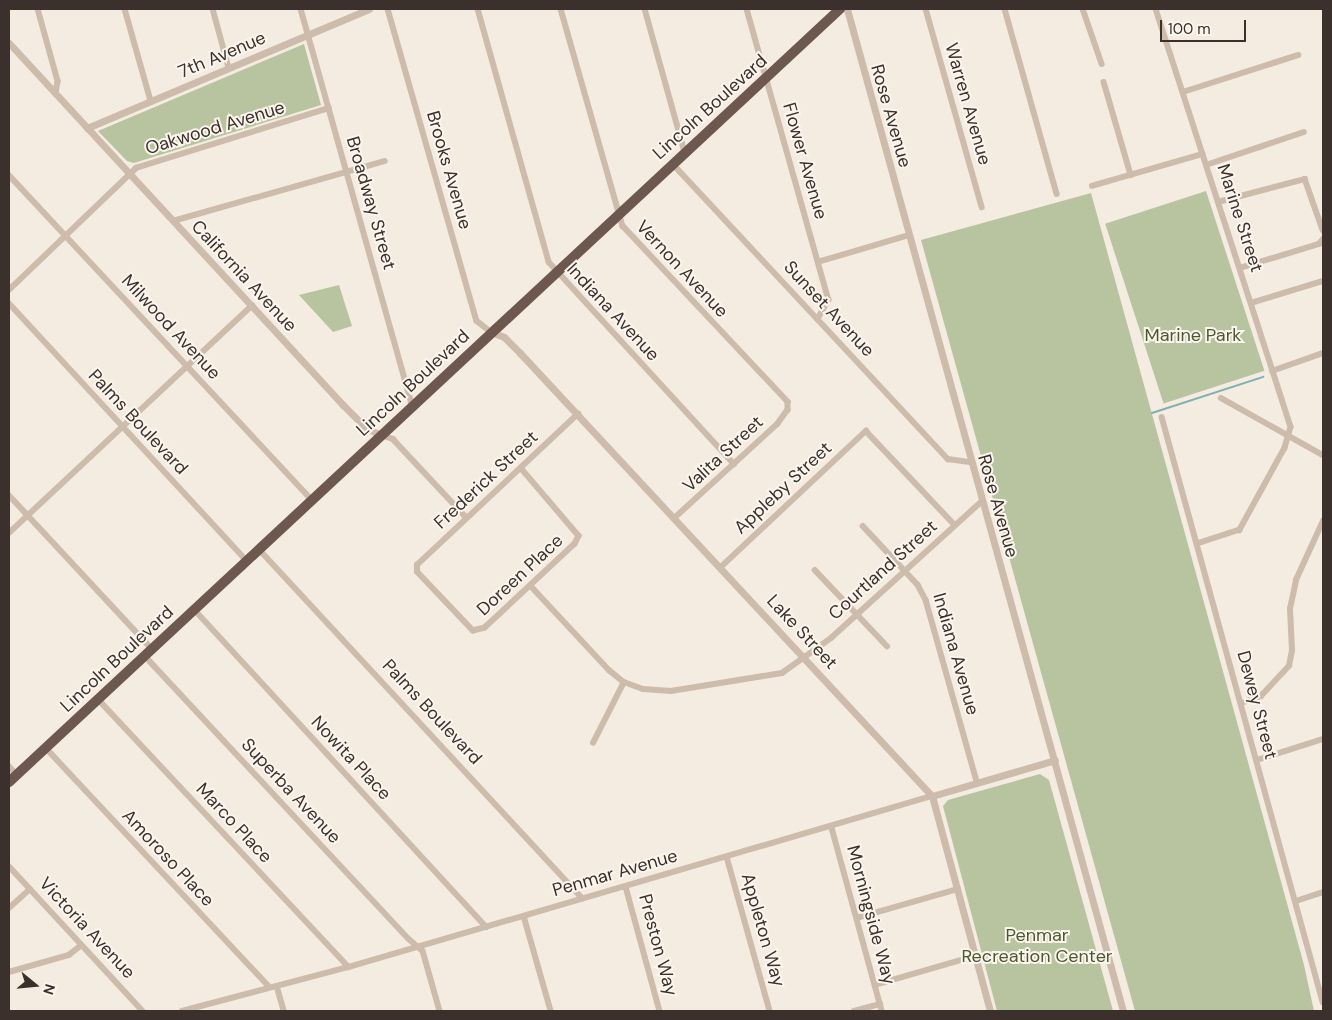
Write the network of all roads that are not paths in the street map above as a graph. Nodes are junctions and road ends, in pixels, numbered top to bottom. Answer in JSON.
{"nodes":[{"id":1,"x":38,"y":9,"type":"edge"},
{"id":2,"x":125,"y":9,"type":"edge"},
{"id":3,"x":213,"y":9,"type":"edge"},
{"id":4,"x":301,"y":9,"type":"edge"},
{"id":5,"x":369,"y":9,"type":"edge"},
{"id":6,"x":388,"y":9,"type":"edge"},
{"id":7,"x":478,"y":9,"type":"edge"},
{"id":8,"x":561,"y":9,"type":"edge"},
{"id":9,"x":645,"y":9,"type":"edge"},
{"id":10,"x":747,"y":9,"type":"edge"},
{"id":11,"x":840,"y":9,"type":"edge"},
{"id":12,"x":847,"y":9,"type":"edge"},
{"id":13,"x":926,"y":9,"type":"edge"},
{"id":14,"x":1005,"y":9,"type":"edge"},
{"id":15,"x":1083,"y":9,"type":"edge"},
{"id":16,"x":1157,"y":9,"type":"edge"},
{"id":17,"x":308,"y":34,"type":"junction"},
{"id":18,"x":9,"y":43,"type":"edge"},
{"id":19,"x":1298,"y":55,"type":"dead end"},
{"id":20,"x":1102,"y":64,"type":"dead end"},
{"id":21,"x":229,"y":68,"type":"junction"},
{"id":22,"x":766,"y":77,"type":"junction"},
{"id":23,"x":1104,"y":82,"type":"dead end"},
{"id":24,"x":1183,"y":92,"type":"junction"},
{"id":25,"x":56,"y":94,"type":"junction"},
{"id":26,"x":150,"y":101,"type":"junction"},
{"id":27,"x":329,"y":108,"type":"junction"},
{"id":28,"x":87,"y":128,"type":"junction"},
{"id":29,"x":1304,"y":132,"type":"dead end"},
{"id":30,"x":685,"y":152,"type":"junction"},
{"id":31,"x":1202,"y":154,"type":"junction"},
{"id":32,"x":386,"y":161,"type":"dead end"},
{"id":33,"x":672,"y":163,"type":"junction"},
{"id":34,"x":1206,"y":164,"type":"junction"},
{"id":35,"x":348,"y":172,"type":"junction"},
{"id":36,"x":9,"y":175,"type":"edge"},
{"id":37,"x":131,"y":175,"type":"junction"},
{"id":38,"x":1131,"y":175,"type":"junction"},
{"id":39,"x":1092,"y":186,"type":"dead end"},
{"id":40,"x":1057,"y":194,"type":"dead end"},
{"id":41,"x":1218,"y":202,"type":"junction"},
{"id":42,"x":982,"y":207,"type":"dead end"},
{"id":43,"x":618,"y":215,"type":"junction"},
{"id":44,"x":173,"y":221,"type":"junction"},
{"id":45,"x":1323,"y":230,"type":"edge"},
{"id":46,"x":910,"y":235,"type":"junction"},
{"id":47,"x":66,"y":237,"type":"junction"},
{"id":48,"x":1323,"y":239,"type":"edge"},
{"id":49,"x":818,"y":262,"type":"junction"},
{"id":50,"x":1240,"y":268,"type":"junction"},
{"id":51,"x":556,"y":273,"type":"junction"},
{"id":52,"x":1323,"y":281,"type":"edge"},
{"id":53,"x":9,"y":290,"type":"edge"},
{"id":54,"x":9,"y":303,"type":"edge"},
{"id":55,"x":1251,"y":303,"type":"junction"},
{"id":56,"x":252,"y":306,"type":"junction"},
{"id":57,"x":818,"y":320,"type":"junction"},
{"id":58,"x":492,"y":332,"type":"junction"},
{"id":59,"x":1323,"y":354,"type":"edge"},
{"id":60,"x":188,"y":367,"type":"junction"},
{"id":61,"x":1272,"y":371,"type":"junction"},
{"id":62,"x":1221,"y":398,"type":"dead end"},
{"id":63,"x":412,"y":405,"type":"junction"},
{"id":64,"x":788,"y":410,"type":"joint"},
{"id":65,"x":578,"y":414,"type":"junction"},
{"id":66,"x":1162,"y":417,"type":"dead end"},
{"id":67,"x":123,"y":427,"type":"junction"},
{"id":68,"x":381,"y":435,"type":"junction"},
{"id":69,"x":1290,"y":438,"type":"junction"},
{"id":70,"x":1323,"y":455,"type":"edge"},
{"id":71,"x":970,"y":462,"type":"junction"},
{"id":72,"x":734,"y":464,"type":"junction"},
{"id":73,"x":521,"y":468,"type":"junction"},
{"id":74,"x":9,"y":495,"type":"edge"},
{"id":75,"x":312,"y":500,"type":"junction"},
{"id":76,"x":981,"y":502,"type":"junction"},
{"id":77,"x":28,"y":515,"type":"junction"},
{"id":78,"x":466,"y":518,"type":"junction"},
{"id":79,"x":675,"y":518,"type":"junction"},
{"id":80,"x":1323,"y":521,"type":"edge"},
{"id":81,"x":954,"y":525,"type":"junction"},
{"id":82,"x":863,"y":526,"type":"dead end"},
{"id":83,"x":9,"y":533,"type":"edge"},
{"id":84,"x":1197,"y":544,"type":"junction"},
{"id":85,"x":258,"y":549,"type":"junction"},
{"id":86,"x":246,"y":560,"type":"junction"},
{"id":87,"x":721,"y":567,"type":"junction"},
{"id":88,"x":815,"y":570,"type":"dead end"},
{"id":89,"x":905,"y":570,"type":"junction"},
{"id":90,"x":531,"y":586,"type":"junction"},
{"id":91,"x":194,"y":609,"type":"junction"},
{"id":92,"x":857,"y":613,"type":"junction"},
{"id":93,"x":478,"y":632,"type":"joint"},
{"id":94,"x":887,"y":646,"type":"dead end"},
{"id":95,"x":148,"y":652,"type":"junction"},
{"id":96,"x":804,"y":656,"type":"junction"},
{"id":97,"x":624,"y":682,"type":"junction"},
{"id":98,"x":98,"y":699,"type":"junction"},
{"id":99,"x":1241,"y":703,"type":"junction"},
{"id":100,"x":1323,"y":739,"type":"edge"},
{"id":101,"x":593,"y":742,"type":"dead end"},
{"id":102,"x":46,"y":748,"type":"junction"},
{"id":103,"x":1055,"y":760,"type":"junction"},
{"id":104,"x":1257,"y":760,"type":"junction"},
{"id":105,"x":9,"y":766,"type":"edge"},
{"id":106,"x":13,"y":778,"type":"edge"},
{"id":107,"x":977,"y":782,"type":"junction"},
{"id":108,"x":932,"y":796,"type":"junction"},
{"id":109,"x":832,"y":828,"type":"junction"},
{"id":110,"x":727,"y":857,"type":"junction"},
{"id":111,"x":9,"y":866,"type":"edge"},
{"id":112,"x":626,"y":887,"type":"junction"},
{"id":113,"x":30,"y":889,"type":"junction"},
{"id":114,"x":958,"y":889,"type":"junction"},
{"id":115,"x":1323,"y":892,"type":"edge"},
{"id":116,"x":582,"y":898,"type":"junction"},
{"id":117,"x":1296,"y":901,"type":"junction"},
{"id":118,"x":9,"y":908,"type":"edge"},
{"id":119,"x":524,"y":916,"type":"junction"},
{"id":120,"x":857,"y":918,"type":"junction"},
{"id":121,"x":486,"y":927,"type":"junction"},
{"id":122,"x":80,"y":946,"type":"junction"},
{"id":123,"x":418,"y":946,"type":"junction"},
{"id":124,"x":975,"y":956,"type":"junction"},
{"id":125,"x":349,"y":967,"type":"junction"},
{"id":126,"x":9,"y":972,"type":"edge"},
{"id":127,"x":875,"y":985,"type":"junction"},
{"id":128,"x":269,"y":986,"type":"junction"},
{"id":129,"x":277,"y":986,"type":"junction"},
{"id":130,"x":1323,"y":1002,"type":"edge"},
{"id":131,"x":880,"y":1004,"type":"junction"},
{"id":132,"x":143,"y":1011,"type":"edge"},
{"id":133,"x":182,"y":1011,"type":"edge"},
{"id":134,"x":284,"y":1011,"type":"edge"},
{"id":135,"x":440,"y":1011,"type":"edge"},
{"id":136,"x":550,"y":1011,"type":"edge"},
{"id":137,"x":660,"y":1011,"type":"edge"},
{"id":138,"x":770,"y":1011,"type":"edge"},
{"id":139,"x":854,"y":1011,"type":"edge"},
{"id":140,"x":882,"y":1011,"type":"edge"},
{"id":141,"x":990,"y":1011,"type":"edge"},
{"id":142,"x":1123,"y":1011,"type":"edge"}],
"edges":[{"from":1,"to":25,"type":"street"},
{"from":2,"to":26,"type":"street"},
{"from":3,"to":21,"type":"street"},
{"from":4,"to":17,"type":"street","name":"Broadway Street"},
{"from":5,"to":17,"type":"street","name":"7th Avenue"},
{"from":6,"to":58,"type":"street","name":"Brooks Avenue"},
{"from":7,"to":51,"type":"street","name":"Indiana Avenue"},
{"from":8,"to":43,"type":"street","name":"Vernon Avenue"},
{"from":9,"to":30,"type":"street"},
{"from":10,"to":22,"type":"street","name":"Flower Avenue"},
{"from":11,"to":22,"type":"highway","name":"Lincoln Boulevard"},
{"from":12,"to":46,"type":"street","name":"Rose Avenue"},
{"from":13,"to":42,"type":"street","name":"Warren Avenue"},
{"from":14,"to":40,"type":"street"},
{"from":15,"to":20,"type":"street"},
{"from":16,"to":24,"type":"street","name":"Marine Street"},
{"from":17,"to":21,"type":"street","name":"7th Avenue"},
{"from":17,"to":27,"type":"street","name":"Broadway Street"},
{"from":18,"to":25,"type":"street","name":"California Avenue"},
{"from":19,"to":24,"type":"street"},
{"from":21,"to":26,"type":"street","name":"7th Avenue"},
{"from":22,"to":30,"type":"highway","name":"Lincoln Boulevard"},
{"from":22,"to":49,"type":"street","name":"Flower Avenue"},
{"from":23,"to":38,"type":"street"},
{"from":24,"to":31,"type":"street","name":"Marine Street"},
{"from":25,"to":28,"type":"street","name":"California Avenue"},
{"from":26,"to":28,"type":"street","name":"7th Avenue"},
{"from":27,"to":35,"type":"street","name":"Broadway Street"},
{"from":27,"to":37,"type":"street","name":"Oakwood Avenue"},
{"from":28,"to":37,"type":"street","name":"California Avenue"},
{"from":29,"to":34,"type":"street"},
{"from":30,"to":33,"type":"highway","name":"Lincoln Boulevard"},
{"from":31,"to":34,"type":"street","name":"Marine Street"},
{"from":31,"to":38,"type":"street"},
{"from":32,"to":35,"type":"street"},
{"from":33,"to":43,"type":"highway","name":"Lincoln Boulevard"},
{"from":33,"to":57,"type":"street","name":"Sunset Avenue"},
{"from":34,"to":41,"type":"street","name":"Marine Street"},
{"from":35,"to":44,"type":"street"},
{"from":35,"to":63,"type":"street","name":"Broadway Street"},
{"from":36,"to":47,"type":"street","name":"Milwood Avenue"},
{"from":37,"to":44,"type":"street","name":"California Avenue"},
{"from":37,"to":47,"type":"street","name":"Oakwood Avenue"},
{"from":38,"to":39,"type":"street"},
{"from":41,"to":45,"type":"street"},
{"from":41,"to":50,"type":"street","name":"Marine Street"},
{"from":43,"to":51,"type":"highway","name":"Lincoln Boulevard"},
{"from":43,"to":64,"type":"street","name":"Vernon Avenue"},
{"from":44,"to":56,"type":"street","name":"California Avenue"},
{"from":46,"to":49,"type":"street"},
{"from":46,"to":71,"type":"street","name":"Rose Avenue"},
{"from":47,"to":53,"type":"street","name":"Oakwood Avenue"},
{"from":47,"to":60,"type":"street","name":"Milwood Avenue"},
{"from":48,"to":50,"type":"street"},
{"from":49,"to":57,"type":"street","name":"Flower Avenue"},
{"from":50,"to":55,"type":"street","name":"Marine Street"},
{"from":51,"to":58,"type":"highway","name":"Lincoln Boulevard"},
{"from":51,"to":72,"type":"street","name":"Indiana Avenue"},
{"from":52,"to":55,"type":"street"},
{"from":54,"to":67,"type":"street","name":"Palms Boulevard"},
{"from":55,"to":61,"type":"street","name":"Marine Street"},
{"from":56,"to":60,"type":"street"},
{"from":56,"to":68,"type":"street","name":"California Avenue"},
{"from":57,"to":71,"type":"street","name":"Sunset Avenue"},
{"from":58,"to":63,"type":"highway","name":"Lincoln Boulevard"},
{"from":58,"to":65,"type":"street","name":"Lake Street"},
{"from":59,"to":61,"type":"street"},
{"from":60,"to":67,"type":"street"},
{"from":60,"to":75,"type":"street","name":"Milwood Avenue"},
{"from":61,"to":69,"type":"street","name":"Marine Street"},
{"from":62,"to":69,"type":"street"},
{"from":63,"to":68,"type":"highway","name":"Lincoln Boulevard"},
{"from":64,"to":72,"type":"street","name":"Valita Street"},
{"from":65,"to":73,"type":"street","name":"Frederick Street"},
{"from":65,"to":79,"type":"street","name":"Lake Street"},
{"from":66,"to":84,"type":"street","name":"Dewey Street"},
{"from":67,"to":77,"type":"street"},
{"from":67,"to":86,"type":"street","name":"Palms Boulevard"},
{"from":68,"to":75,"type":"highway","name":"Lincoln Boulevard"},
{"from":68,"to":78,"type":"street","name":"California Avenue"},
{"from":69,"to":70,"type":"street"},
{"from":69,"to":84,"type":"street"},
{"from":71,"to":76,"type":"street","name":"Rose Avenue"},
{"from":72,"to":79,"type":"street","name":"Valita Street"},
{"from":73,"to":78,"type":"street","name":"Frederick Street"},
{"from":73,"to":90,"type":"street","name":"Doreen Place"},
{"from":74,"to":77,"type":"street","name":"Superba Avenue"},
{"from":75,"to":85,"type":"highway","name":"Lincoln Boulevard"},
{"from":76,"to":81,"type":"street","name":"Courtland Street"},
{"from":76,"to":103,"type":"street","name":"Rose Avenue"},
{"from":77,"to":83,"type":"street"},
{"from":77,"to":95,"type":"street","name":"Superba Avenue"},
{"from":78,"to":93,"type":"street","name":"Frederick Street"},
{"from":79,"to":87,"type":"street","name":"Lake Street"},
{"from":80,"to":99,"type":"street"},
{"from":81,"to":87,"type":"street","name":"Appleby Street"},
{"from":81,"to":89,"type":"street","name":"Courtland Street"},
{"from":82,"to":89,"type":"street","name":"Indiana Avenue"},
{"from":84,"to":99,"type":"street","name":"Dewey Street"},
{"from":85,"to":86,"type":"highway","name":"Lincoln Boulevard"},
{"from":85,"to":116,"type":"street","name":"Palms Boulevard"},
{"from":86,"to":91,"type":"highway","name":"Lincoln Boulevard"},
{"from":87,"to":96,"type":"street","name":"Lake Street"},
{"from":88,"to":92,"type":"street"},
{"from":89,"to":92,"type":"street","name":"Courtland Street"},
{"from":89,"to":107,"type":"street","name":"Indiana Avenue"},
{"from":90,"to":93,"type":"street","name":"Doreen Place"},
{"from":90,"to":97,"type":"street"},
{"from":91,"to":95,"type":"highway","name":"Lincoln Boulevard"},
{"from":91,"to":121,"type":"street","name":"Nowita Place"},
{"from":92,"to":94,"type":"street"},
{"from":92,"to":96,"type":"street","name":"Courtland Street"},
{"from":95,"to":98,"type":"highway","name":"Lincoln Boulevard"},
{"from":95,"to":123,"type":"street","name":"Superba Avenue"},
{"from":96,"to":97,"type":"street","name":"Courtland Street"},
{"from":96,"to":108,"type":"street","name":"Lake Street"},
{"from":97,"to":101,"type":"street"},
{"from":98,"to":102,"type":"highway","name":"Lincoln Boulevard"},
{"from":98,"to":125,"type":"street","name":"Marco Place"},
{"from":99,"to":104,"type":"street","name":"Dewey Street"},
{"from":100,"to":104,"type":"street"},
{"from":102,"to":106,"type":"highway","name":"Lincoln Boulevard"},
{"from":102,"to":128,"type":"street","name":"Amoroso Place"},
{"from":103,"to":107,"type":"street","name":"Penmar Avenue"},
{"from":103,"to":142,"type":"street","name":"Rose Avenue"},
{"from":104,"to":117,"type":"street","name":"Dewey Street"},
{"from":105,"to":106,"type":"street"},
{"from":107,"to":108,"type":"street","name":"Penmar Avenue"},
{"from":108,"to":109,"type":"street","name":"Penmar Avenue"},
{"from":108,"to":114,"type":"street","name":"Lake Street"},
{"from":109,"to":110,"type":"street","name":"Penmar Avenue"},
{"from":109,"to":120,"type":"street","name":"Morningside Way"},
{"from":110,"to":112,"type":"street","name":"Penmar Avenue"},
{"from":110,"to":138,"type":"street","name":"Appleton Way"},
{"from":111,"to":113,"type":"street","name":"Victoria Avenue"},
{"from":112,"to":116,"type":"street","name":"Penmar Avenue"},
{"from":112,"to":137,"type":"street","name":"Preston Way"},
{"from":113,"to":118,"type":"street"},
{"from":113,"to":122,"type":"street","name":"Victoria Avenue"},
{"from":114,"to":120,"type":"street"},
{"from":114,"to":124,"type":"street","name":"Lake Street"},
{"from":115,"to":117,"type":"street"},
{"from":116,"to":119,"type":"street","name":"Penmar Avenue"},
{"from":117,"to":130,"type":"street","name":"Dewey Street"},
{"from":119,"to":121,"type":"street","name":"Penmar Avenue"},
{"from":119,"to":136,"type":"street"},
{"from":120,"to":127,"type":"street","name":"Morningside Way"},
{"from":121,"to":123,"type":"street","name":"Penmar Avenue"},
{"from":122,"to":126,"type":"street"},
{"from":122,"to":132,"type":"street","name":"Victoria Avenue"},
{"from":123,"to":125,"type":"street","name":"Penmar Avenue"},
{"from":123,"to":135,"type":"street","name":"Superba Avenue"},
{"from":124,"to":127,"type":"street"},
{"from":124,"to":141,"type":"street","name":"Lake Street"},
{"from":125,"to":129,"type":"street","name":"Penmar Avenue"},
{"from":127,"to":131,"type":"street","name":"Morningside Way"},
{"from":128,"to":129,"type":"street","name":"Penmar Avenue"},
{"from":128,"to":133,"type":"street","name":"Penmar Avenue"},
{"from":129,"to":134,"type":"street"},
{"from":131,"to":139,"type":"street"},
{"from":131,"to":140,"type":"street","name":"Morningside Way"}]}
